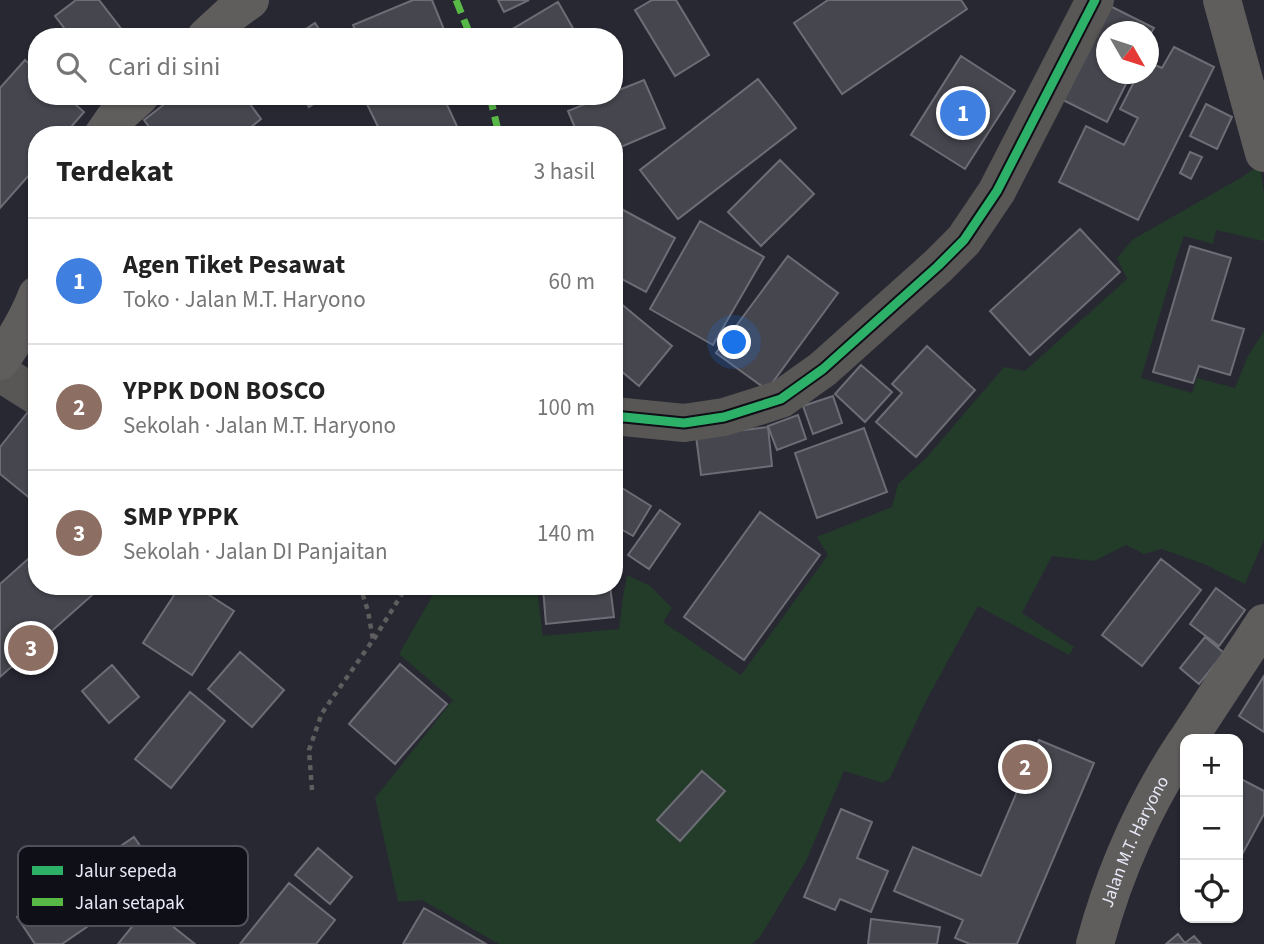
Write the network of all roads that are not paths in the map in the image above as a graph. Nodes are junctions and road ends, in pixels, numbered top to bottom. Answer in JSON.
{"nodes":[{"id":1,"x":250,"y":0,"type":"edge"},
{"id":2,"x":1095,"y":0,"type":"edge"},
{"id":3,"x":1223,"y":0,"type":"edge"},
{"id":4,"x":216,"y":28,"type":"edge"},
{"id":5,"x":129,"y":105,"type":"edge"},
{"id":6,"x":109,"y":126,"type":"edge"},
{"id":7,"x":1264,"y":153,"type":"edge"},
{"id":8,"x":28,"y":316,"type":"edge"},
{"id":9,"x":13,"y":341,"type":"edge"},
{"id":10,"x":0,"y":373,"type":"edge"},
{"id":11,"x":28,"y":390,"type":"edge"},
{"id":12,"x":623,"y":417,"type":"edge"},
{"id":13,"x":1264,"y":623,"type":"edge"},
{"id":14,"x":1192,"y":734,"type":"edge"},
{"id":15,"x":1180,"y":751,"type":"edge"},
{"id":16,"x":1095,"y":944,"type":"edge"}],
"edges":[{"from":1,"to":4,"type":"main road"},
{"from":2,"to":12,"type":"street"},
{"from":3,"to":7,"type":"main road"},
{"from":5,"to":6,"type":"main road"},
{"from":8,"to":9,"type":"main road"},
{"from":10,"to":11,"type":"street"},
{"from":13,"to":14,"type":"main road","name":"Jalan M.T. Haryono"},
{"from":15,"to":16,"type":"main road","name":"Jalan M.T. Haryono"}]}
